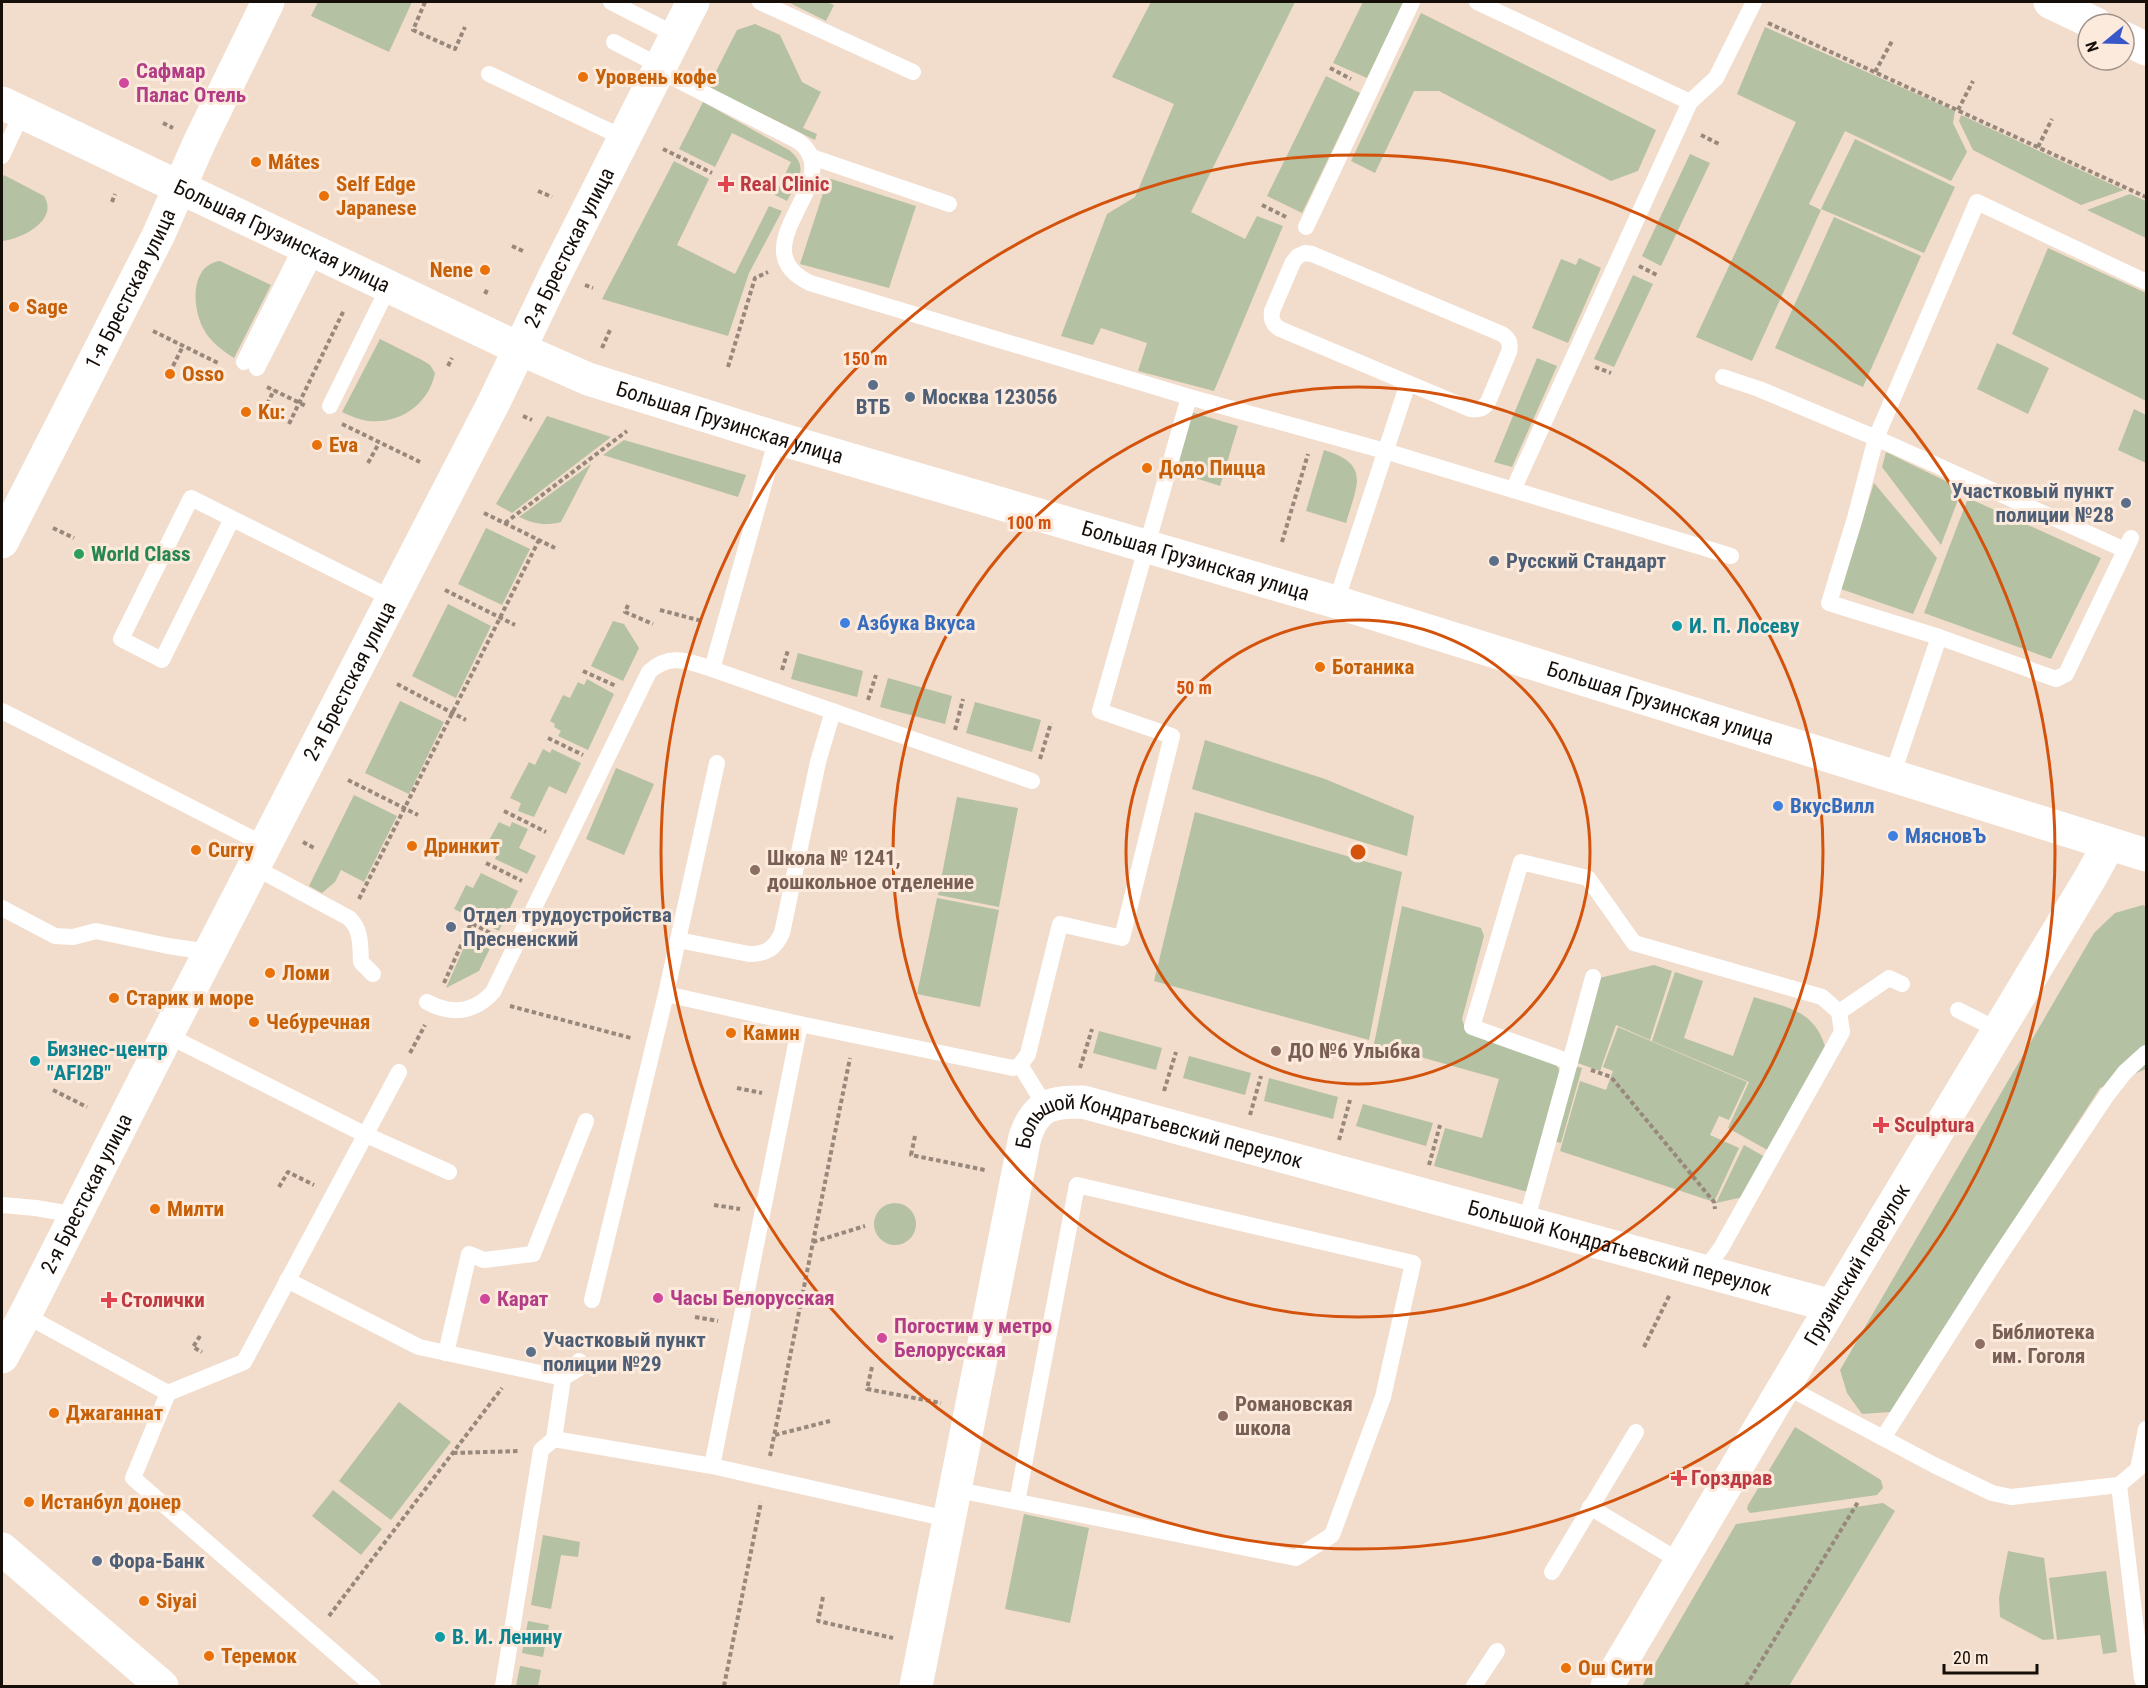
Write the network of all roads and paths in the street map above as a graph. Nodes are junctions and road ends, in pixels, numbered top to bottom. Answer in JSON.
{"nodes":[{"id":1,"x":425,"y":2,"type":"edge"},
{"id":2,"x":611,"y":2,"type":"edge"},
{"id":3,"x":693,"y":2,"type":"edge"},
{"id":4,"x":760,"y":2,"type":"edge"},
{"id":5,"x":1412,"y":2,"type":"edge"},
{"id":6,"x":1477,"y":2,"type":"edge"},
{"id":7,"x":2050,"y":2,"type":"edge"},
{"id":8,"x":265,"y":3,"type":"edge"},
{"id":9,"x":1751,"y":8,"type":"edge"},
{"id":10,"x":2076,"y":14,"type":"edge"},
{"id":11,"x":465,"y":27,"type":"dead end"},
{"id":12,"x":676,"y":35,"type":"junction"},
{"id":13,"x":1892,"y":41,"type":"dead end"},
{"id":14,"x":614,"y":42,"type":"dead end"},
{"id":15,"x":659,"y":68,"type":"junction"},
{"id":16,"x":914,"y":72,"type":"dead end"},
{"id":17,"x":1875,"y":72,"type":"junction"},
{"id":18,"x":489,"y":74,"type":"dead end"},
{"id":19,"x":1973,"y":81,"type":"dead end"},
{"id":20,"x":1690,"y":102,"type":"junction"},
{"id":21,"x":8,"y":108,"type":"edge"},
{"id":22,"x":1958,"y":110,"type":"junction"},
{"id":23,"x":2052,"y":119,"type":"dead end"},
{"id":24,"x":163,"y":123,"type":"dead end"},
{"id":25,"x":174,"y":128,"type":"dead end"},
{"id":26,"x":624,"y":138,"type":"junction"},
{"id":27,"x":2038,"y":147,"type":"junction"},
{"id":28,"x":663,"y":149,"type":"dead end"},
{"id":29,"x":2,"y":156,"type":"edge"},
{"id":30,"x":812,"y":157,"type":"junction"},
{"id":31,"x":712,"y":173,"type":"dead end"},
{"id":32,"x":181,"y":188,"type":"junction"},
{"id":33,"x":538,"y":191,"type":"dead end"},
{"id":34,"x":115,"y":194,"type":"dead end"},
{"id":35,"x":552,"y":197,"type":"dead end"},
{"id":36,"x":2146,"y":197,"type":"edge"},
{"id":37,"x":112,"y":202,"type":"dead end"},
{"id":38,"x":950,"y":204,"type":"dead end"},
{"id":39,"x":1306,"y":227,"type":"dead end"},
{"id":40,"x":512,"y":246,"type":"dead end"},
{"id":41,"x":309,"y":249,"type":"junction"},
{"id":42,"x":525,"y":252,"type":"dead end"},
{"id":43,"x":787,"y":263,"type":"junction"},
{"id":44,"x":2146,"y":282,"type":"edge"},
{"id":45,"x":389,"y":286,"type":"junction"},
{"id":46,"x":488,"y":288,"type":"dead end"},
{"id":47,"x":485,"y":294,"type":"dead end"},
{"id":48,"x":344,"y":310,"type":"dead end"},
{"id":49,"x":610,"y":330,"type":"dead end"},
{"id":50,"x":153,"y":331,"type":"dead end"},
{"id":51,"x":183,"y":346,"type":"junction"},
{"id":52,"x":602,"y":348,"type":"dead end"},
{"id":53,"x":520,"y":349,"type":"junction"},
{"id":54,"x":452,"y":358,"type":"dead end"},
{"id":55,"x":173,"y":366,"type":"dead end"},
{"id":56,"x":224,"y":366,"type":"dead end"},
{"id":57,"x":448,"y":366,"type":"dead end"},
{"id":58,"x":728,"y":367,"type":"dead end"},
{"id":59,"x":1723,"y":377,"type":"dead end"},
{"id":60,"x":1408,"y":383,"type":"junction"},
{"id":61,"x":264,"y":386,"type":"dead end"},
{"id":62,"x":1189,"y":397,"type":"junction"},
{"id":63,"x":299,"y":403,"type":"junction"},
{"id":64,"x":330,"y":406,"type":"dead end"},
{"id":65,"x":309,"y":408,"type":"dead end"},
{"id":66,"x":523,"y":416,"type":"dead end"},
{"id":67,"x":532,"y":420,"type":"dead end"},
{"id":68,"x":339,"y":423,"type":"dead end"},
{"id":69,"x":289,"y":424,"type":"dead end"},
{"id":70,"x":627,"y":431,"type":"dead end"},
{"id":71,"x":1315,"y":432,"type":"junction"},
{"id":72,"x":777,"y":438,"type":"junction"},
{"id":73,"x":1876,"y":438,"type":"junction"},
{"id":74,"x":379,"y":442,"type":"junction"},
{"id":75,"x":1386,"y":452,"type":"junction"},
{"id":76,"x":420,"y":462,"type":"dead end"},
{"id":77,"x":368,"y":463,"type":"dead end"},
{"id":78,"x":1513,"y":490,"type":"junction"},
{"id":79,"x":484,"y":513,"type":"dead end"},
{"id":80,"x":232,"y":519,"type":"junction"},
{"id":81,"x":505,"y":523,"type":"junction"},
{"id":82,"x":53,"y":528,"type":"dead end"},
{"id":83,"x":4,"y":529,"type":"edge"},
{"id":84,"x":74,"y":538,"type":"dead end"},
{"id":85,"x":539,"y":540,"type":"junction"},
{"id":86,"x":1282,"y":542,"type":"dead end"},
{"id":87,"x":1147,"y":546,"type":"junction"},
{"id":88,"x":555,"y":548,"type":"dead end"},
{"id":89,"x":1731,"y":556,"type":"dead end"},
{"id":90,"x":445,"y":590,"type":"dead end"},
{"id":91,"x":393,"y":599,"type":"junction"},
{"id":92,"x":1336,"y":602,"type":"junction"},
{"id":93,"x":628,"y":605,"type":"dead end"},
{"id":94,"x":660,"y":610,"type":"dead end"},
{"id":95,"x":501,"y":618,"type":"junction"},
{"id":96,"x":653,"y":624,"type":"dead end"},
{"id":97,"x":515,"y":625,"type":"dead end"},
{"id":98,"x":723,"y":627,"type":"junction"},
{"id":99,"x":1939,"y":637,"type":"junction"},
{"id":100,"x":712,"y":669,"type":"junction"},
{"id":101,"x":584,"y":670,"type":"dead end"},
{"id":102,"x":397,"y":684,"type":"dead end"},
{"id":103,"x":622,"y":688,"type":"dead end"},
{"id":104,"x":963,"y":699,"type":"dead end"},
{"id":105,"x":2,"y":711,"type":"edge"},
{"id":106,"x":833,"y":711,"type":"junction"},
{"id":107,"x":453,"y":713,"type":"junction"},
{"id":108,"x":466,"y":720,"type":"dead end"},
{"id":109,"x":1052,"y":723,"type":"dead end"},
{"id":110,"x":548,"y":738,"type":"dead end"},
{"id":111,"x":949,"y":752,"type":"junction"},
{"id":112,"x":589,"y":758,"type":"dead end"},
{"id":113,"x":717,"y":763,"type":"dead end"},
{"id":114,"x":1892,"y":776,"type":"junction"},
{"id":115,"x":348,"y":780,"type":"dead end"},
{"id":116,"x":1032,"y":781,"type":"joint"},
{"id":117,"x":406,"y":809,"type":"junction"},
{"id":118,"x":504,"y":811,"type":"dead end"},
{"id":119,"x":418,"y":815,"type":"dead end"},
{"id":120,"x":552,"y":835,"type":"dead end"},
{"id":121,"x":303,"y":842,"type":"dead end"},
{"id":122,"x":2109,"y":844,"type":"junction"},
{"id":123,"x":314,"y":848,"type":"dead end"},
{"id":124,"x":2146,"y":855,"type":"edge"},
{"id":125,"x":259,"y":856,"type":"junction"},
{"id":126,"x":486,"y":863,"type":"dead end"},
{"id":127,"x":528,"y":884,"type":"dead end"},
{"id":128,"x":2,"y":908,"type":"edge"},
{"id":129,"x":350,"y":918,"type":"junction"},
{"id":130,"x":502,"y":939,"type":"dead end"},
{"id":131,"x":678,"y":940,"type":"junction"},
{"id":132,"x":209,"y":952,"type":"junction"},
{"id":133,"x":373,"y":974,"type":"dead end"},
{"id":134,"x":1593,"y":977,"type":"dead end"},
{"id":135,"x":1902,"y":984,"type":"dead end"},
{"id":136,"x":666,"y":994,"type":"junction"},
{"id":137,"x":486,"y":999,"type":"junction"},
{"id":138,"x":434,"y":1000,"type":"junction"},
{"id":139,"x":1958,"y":1010,"type":"dead end"},
{"id":140,"x":1839,"y":1012,"type":"junction"},
{"id":141,"x":800,"y":1023,"type":"junction"},
{"id":142,"x":1092,"y":1029,"type":"dead end"},
{"id":143,"x":1998,"y":1030,"type":"junction"},
{"id":144,"x":166,"y":1035,"type":"junction"},
{"id":145,"x":854,"y":1035,"type":"junction"},
{"id":146,"x":654,"y":1044,"type":"junction"},
{"id":147,"x":1176,"y":1052,"type":"dead end"},
{"id":148,"x":2146,"y":1053,"type":"edge"},
{"id":149,"x":1570,"y":1062,"type":"junction"},
{"id":150,"x":66,"y":1065,"type":"dead end"},
{"id":151,"x":1020,"y":1065,"type":"junction"},
{"id":152,"x":1080,"y":1068,"type":"dead end"},
{"id":153,"x":399,"y":1072,"type":"joint"},
{"id":154,"x":1261,"y":1076,"type":"dead end"},
{"id":155,"x":1611,"y":1077,"type":"dead end"},
{"id":156,"x":100,"y":1082,"type":"dead end"},
{"id":157,"x":53,"y":1090,"type":"dead end"},
{"id":158,"x":1164,"y":1092,"type":"dead end"},
{"id":159,"x":1350,"y":1100,"type":"dead end"},
{"id":160,"x":87,"y":1107,"type":"dead end"},
{"id":161,"x":1046,"y":1107,"type":"junction"},
{"id":162,"x":1250,"y":1116,"type":"dead end"},
{"id":163,"x":586,"y":1121,"type":"dead end"},
{"id":164,"x":1440,"y":1125,"type":"dead end"},
{"id":165,"x":364,"y":1134,"type":"junction"},
{"id":166,"x":915,"y":1136,"type":"dead end"},
{"id":167,"x":1338,"y":1141,"type":"dead end"},
{"id":168,"x":1429,"y":1166,"type":"dead end"},
{"id":169,"x":986,"y":1171,"type":"dead end"},
{"id":170,"x":449,"y":1172,"type":"dead end"},
{"id":171,"x":279,"y":1187,"type":"dead end"},
{"id":172,"x":332,"y":1196,"type":"junction"},
{"id":173,"x":1714,"y":1202,"type":"dead end"},
{"id":174,"x":2,"y":1205,"type":"edge"},
{"id":175,"x":76,"y":1215,"type":"junction"},
{"id":176,"x":1526,"y":1222,"type":"junction"},
{"id":177,"x":865,"y":1226,"type":"dead end"},
{"id":178,"x":813,"y":1242,"type":"junction"},
{"id":179,"x":1694,"y":1268,"type":"junction"},
{"id":180,"x":287,"y":1280,"type":"junction"},
{"id":181,"x":592,"y":1300,"type":"dead end"},
{"id":182,"x":1832,"y":1306,"type":"junction"},
{"id":183,"x":25,"y":1315,"type":"junction"},
{"id":184,"x":1644,"y":1347,"type":"dead end"},
{"id":185,"x":446,"y":1353,"type":"junction"},
{"id":186,"x":2,"y":1357,"type":"edge"},
{"id":187,"x":579,"y":1362,"type":"dead end"},
{"id":188,"x":872,"y":1367,"type":"dead end"},
{"id":189,"x":517,"y":1368,"type":"junction"},
{"id":190,"x":563,"y":1378,"type":"junction"},
{"id":191,"x":1785,"y":1386,"type":"junction"},
{"id":192,"x":168,"y":1394,"type":"junction"},
{"id":193,"x":942,"y":1403,"type":"dead end"},
{"id":194,"x":830,"y":1421,"type":"dead end"},
{"id":195,"x":2146,"y":1429,"type":"edge"},
{"id":196,"x":1636,"y":1432,"type":"dead end"},
{"id":197,"x":775,"y":1435,"type":"junction"},
{"id":198,"x":1883,"y":1438,"type":"junction"},
{"id":199,"x":554,"y":1439,"type":"junction"},
{"id":200,"x":541,"y":1450,"type":"junction"},
{"id":201,"x":453,"y":1453,"type":"junction"},
{"id":202,"x":712,"y":1466,"type":"junction"},
{"id":203,"x":766,"y":1478,"type":"junction"},
{"id":204,"x":2120,"y":1485,"type":"junction"},
{"id":205,"x":1017,"y":1502,"type":"junction"},
{"id":206,"x":1858,"y":1502,"type":"dead end"},
{"id":207,"x":951,"y":1504,"type":"junction"},
{"id":208,"x":1590,"y":1507,"type":"junction"},
{"id":209,"x":2,"y":1549,"type":"edge"},
{"id":210,"x":1681,"y":1562,"type":"junction"},
{"id":211,"x":1552,"y":1572,"type":"dead end"},
{"id":212,"x":823,"y":1598,"type":"dead end"},
{"id":213,"x":314,"y":1636,"type":"junction"},
{"id":214,"x":897,"y":1638,"type":"dead end"},
{"id":215,"x":1497,"y":1651,"type":"dead end"},
{"id":216,"x":2146,"y":1679,"type":"edge"},
{"id":217,"x":162,"y":1686,"type":"edge"},
{"id":218,"x":373,"y":1686,"type":"edge"},
{"id":219,"x":503,"y":1686,"type":"edge"},
{"id":220,"x":724,"y":1686,"type":"edge"},
{"id":221,"x":916,"y":1686,"type":"edge"},
{"id":222,"x":1474,"y":1686,"type":"edge"},
{"id":223,"x":1608,"y":1686,"type":"edge"},
{"id":224,"x":1746,"y":1686,"type":"edge"}],
"edges":[{"from":1,"to":11,"type":"path"},
{"from":2,"to":12,"type":"lane"},
{"from":3,"to":12,"type":"street","name":"2-я Брестская улица"},
{"from":4,"to":16,"type":"lane"},
{"from":5,"to":39,"type":"lane"},
{"from":6,"to":20,"type":"lane"},
{"from":7,"to":10,"type":"street"},
{"from":8,"to":32,"type":"street","name":"1-я Брестская улица"},
{"from":9,"to":17,"type":"path"},
{"from":9,"to":20,"type":"lane"},
{"from":12,"to":15,"type":"street","name":"2-я Брестская улица"},
{"from":13,"to":17,"type":"path"},
{"from":14,"to":15,"type":"lane"},
{"from":15,"to":26,"type":"street","name":"2-я Брестская улица"},
{"from":15,"to":30,"type":"lane"},
{"from":17,"to":22,"type":"path"},
{"from":18,"to":26,"type":"lane"},
{"from":19,"to":22,"type":"path"},
{"from":20,"to":78,"type":"lane"},
{"from":21,"to":29,"type":"lane"},
{"from":21,"to":32,"type":"street","name":"Большая Грузинская улица"},
{"from":22,"to":27,"type":"path"},
{"from":23,"to":27,"type":"path"},
{"from":24,"to":25,"type":"path"},
{"from":26,"to":53,"type":"street","name":"2-я Брестская улица"},
{"from":27,"to":36,"type":"path"},
{"from":28,"to":31,"type":"path"},
{"from":30,"to":38,"type":"lane"},
{"from":30,"to":43,"type":"lane"},
{"from":32,"to":41,"type":"street","name":"Большая Грузинская улица"},
{"from":32,"to":83,"type":"street","name":"1-я Брестская улица"},
{"from":33,"to":35,"type":"path"},
{"from":34,"to":37,"type":"path"},
{"from":40,"to":42,"type":"path"},
{"from":41,"to":41,"type":"lane"},
{"from":41,"to":45,"type":"street","name":"Большая Грузинская улица"},
{"from":43,"to":58,"type":"path"},
{"from":43,"to":62,"type":"lane"},
{"from":44,"to":73,"type":"lane"},
{"from":45,"to":53,"type":"street","name":"Большая Грузинская улица"},
{"from":45,"to":64,"type":"lane"},
{"from":46,"to":47,"type":"path"},
{"from":48,"to":63,"type":"path"},
{"from":49,"to":52,"type":"path"},
{"from":50,"to":51,"type":"path"},
{"from":51,"to":55,"type":"path"},
{"from":51,"to":56,"type":"path"},
{"from":53,"to":72,"type":"street","name":"Большая Грузинская улица"},
{"from":53,"to":91,"type":"street","name":"2-я Брестская улица"},
{"from":54,"to":57,"type":"path"},
{"from":59,"to":73,"type":"lane"},
{"from":60,"to":60,"type":"lane"},
{"from":60,"to":75,"type":"lane"},
{"from":61,"to":63,"type":"path"},
{"from":62,"to":71,"type":"lane"},
{"from":62,"to":87,"type":"lane"},
{"from":63,"to":65,"type":"path"},
{"from":63,"to":69,"type":"path"},
{"from":66,"to":67,"type":"path"},
{"from":68,"to":74,"type":"path"},
{"from":70,"to":81,"type":"path"},
{"from":71,"to":75,"type":"lane"},
{"from":71,"to":86,"type":"path"},
{"from":72,"to":87,"type":"street","name":"Большая Грузинская улица"},
{"from":72,"to":98,"type":"lane"},
{"from":73,"to":99,"type":"lane"},
{"from":73,"to":99,"type":"lane"},
{"from":74,"to":76,"type":"path"},
{"from":74,"to":77,"type":"path"},
{"from":75,"to":78,"type":"lane"},
{"from":75,"to":92,"type":"lane"},
{"from":78,"to":89,"type":"lane"},
{"from":79,"to":81,"type":"path"},
{"from":80,"to":80,"type":"lane"},
{"from":80,"to":91,"type":"lane"},
{"from":81,"to":85,"type":"path"},
{"from":82,"to":84,"type":"path"},
{"from":85,"to":88,"type":"path"},
{"from":85,"to":95,"type":"path"},
{"from":87,"to":92,"type":"street","name":"Большая Грузинская улица"},
{"from":87,"to":151,"type":"lane"},
{"from":90,"to":95,"type":"path"},
{"from":91,"to":125,"type":"street","name":"2-я Брестская улица"},
{"from":92,"to":114,"type":"street","name":"Большая Грузинская улица"},
{"from":93,"to":96,"type":"path"},
{"from":94,"to":98,"type":"path"},
{"from":95,"to":97,"type":"path"},
{"from":95,"to":107,"type":"path"},
{"from":98,"to":100,"type":"lane"},
{"from":99,"to":114,"type":"lane"},
{"from":100,"to":106,"type":"lane"},
{"from":100,"to":137,"type":"lane"},
{"from":101,"to":103,"type":"path"},
{"from":102,"to":107,"type":"path"},
{"from":104,"to":111,"type":"path"},
{"from":105,"to":125,"type":"lane"},
{"from":106,"to":111,"type":"lane"},
{"from":106,"to":131,"type":"lane"},
{"from":107,"to":108,"type":"path"},
{"from":107,"to":117,"type":"path"},
{"from":109,"to":116,"type":"path"},
{"from":110,"to":112,"type":"path"},
{"from":111,"to":116,"type":"lane"},
{"from":113,"to":131,"type":"lane"},
{"from":114,"to":122,"type":"street","name":"Большая Грузинская улица"},
{"from":115,"to":117,"type":"path"},
{"from":117,"to":119,"type":"path"},
{"from":117,"to":129,"type":"path"},
{"from":118,"to":120,"type":"path"},
{"from":121,"to":123,"type":"path"},
{"from":122,"to":124,"type":"street","name":"Большая Грузинская улица"},
{"from":122,"to":143,"type":"street","name":"Грузинский переулок"},
{"from":125,"to":129,"type":"lane"},
{"from":125,"to":132,"type":"street","name":"2-я Брестская улица"},
{"from":126,"to":127,"type":"path"},
{"from":128,"to":132,"type":"lane"},
{"from":129,"to":133,"type":"lane"},
{"from":130,"to":138,"type":"path"},
{"from":131,"to":136,"type":"lane"},
{"from":132,"to":144,"type":"street","name":"2-я Брестская улица"},
{"from":134,"to":149,"type":"lane"},
{"from":135,"to":140,"type":"lane"},
{"from":136,"to":141,"type":"lane"},
{"from":136,"to":146,"type":"lane"},
{"from":137,"to":138,"type":"lane"},
{"from":137,"to":146,"type":"path"},
{"from":138,"to":153,"type":"path"},
{"from":139,"to":143,"type":"lane"},
{"from":140,"to":149,"type":"lane"},
{"from":140,"to":179,"type":"lane"},
{"from":141,"to":145,"type":"lane"},
{"from":141,"to":202,"type":"lane"},
{"from":142,"to":152,"type":"path"},
{"from":143,"to":182,"type":"street","name":"Грузинский переулок"},
{"from":144,"to":165,"type":"lane"},
{"from":144,"to":175,"type":"street","name":"2-я Брестская улица"},
{"from":145,"to":151,"type":"lane"},
{"from":145,"to":178,"type":"path"},
{"from":146,"to":181,"type":"lane"},
{"from":147,"to":158,"type":"path"},
{"from":148,"to":198,"type":"lane"},
{"from":149,"to":176,"type":"lane"},
{"from":150,"to":156,"type":"path"},
{"from":151,"to":161,"type":"lane"},
{"from":153,"to":165,"type":"lane"},
{"from":154,"to":162,"type":"path"},
{"from":155,"to":173,"type":"path"},
{"from":157,"to":160,"type":"path"},
{"from":159,"to":167,"type":"path"},
{"from":161,"to":176,"type":"street","name":"Большой Кондратьевский переулок"},
{"from":161,"to":207,"type":"street","name":"Большой Кондратьевский переулок"},
{"from":163,"to":185,"type":"lane"},
{"from":164,"to":168,"type":"path"},
{"from":165,"to":170,"type":"lane"},
{"from":165,"to":172,"type":"lane"},
{"from":166,"to":169,"type":"path"},
{"from":171,"to":172,"type":"path"},
{"from":172,"to":180,"type":"lane"},
{"from":174,"to":175,"type":"lane"},
{"from":175,"to":183,"type":"street","name":"2-я Брестская улица"},
{"from":176,"to":179,"type":"street","name":"Большой Кондратьевский переулок"},
{"from":177,"to":178,"type":"path"},
{"from":178,"to":197,"type":"path"},
{"from":179,"to":182,"type":"street","name":"Большой Кондратьевский переулок"},
{"from":179,"to":184,"type":"path"},
{"from":180,"to":185,"type":"lane"},
{"from":180,"to":192,"type":"lane"},
{"from":182,"to":191,"type":"street","name":"Грузинский переулок"},
{"from":183,"to":186,"type":"street","name":"2-я Брестская улица"},
{"from":183,"to":192,"type":"lane"},
{"from":185,"to":189,"type":"lane"},
{"from":187,"to":190,"type":"lane"},
{"from":188,"to":193,"type":"path"},
{"from":189,"to":190,"type":"lane"},
{"from":189,"to":201,"type":"path"},
{"from":190,"to":199,"type":"lane"},
{"from":191,"to":198,"type":"lane"},
{"from":191,"to":210,"type":"street","name":"Грузинский переулок"},
{"from":192,"to":213,"type":"lane"},
{"from":194,"to":197,"type":"path"},
{"from":195,"to":204,"type":"lane"},
{"from":196,"to":208,"type":"lane"},
{"from":197,"to":203,"type":"path"},
{"from":198,"to":204,"type":"lane"},
{"from":199,"to":200,"type":"lane"},
{"from":199,"to":202,"type":"lane"},
{"from":200,"to":201,"type":"path"},
{"from":200,"to":219,"type":"lane"},
{"from":201,"to":213,"type":"path"},
{"from":202,"to":203,"type":"lane"},
{"from":203,"to":207,"type":"lane"},
{"from":203,"to":220,"type":"path"},
{"from":204,"to":216,"type":"lane"},
{"from":205,"to":205,"type":"lane"},
{"from":205,"to":207,"type":"lane"},
{"from":206,"to":224,"type":"path"},
{"from":207,"to":221,"type":"street","name":"Большой Кондратьевский переулок"},
{"from":208,"to":210,"type":"lane"},
{"from":208,"to":211,"type":"lane"},
{"from":209,"to":217,"type":"street"},
{"from":210,"to":223,"type":"street","name":"Грузинский переулок"},
{"from":212,"to":214,"type":"path"},
{"from":213,"to":218,"type":"lane"},
{"from":215,"to":222,"type":"lane"}]}
